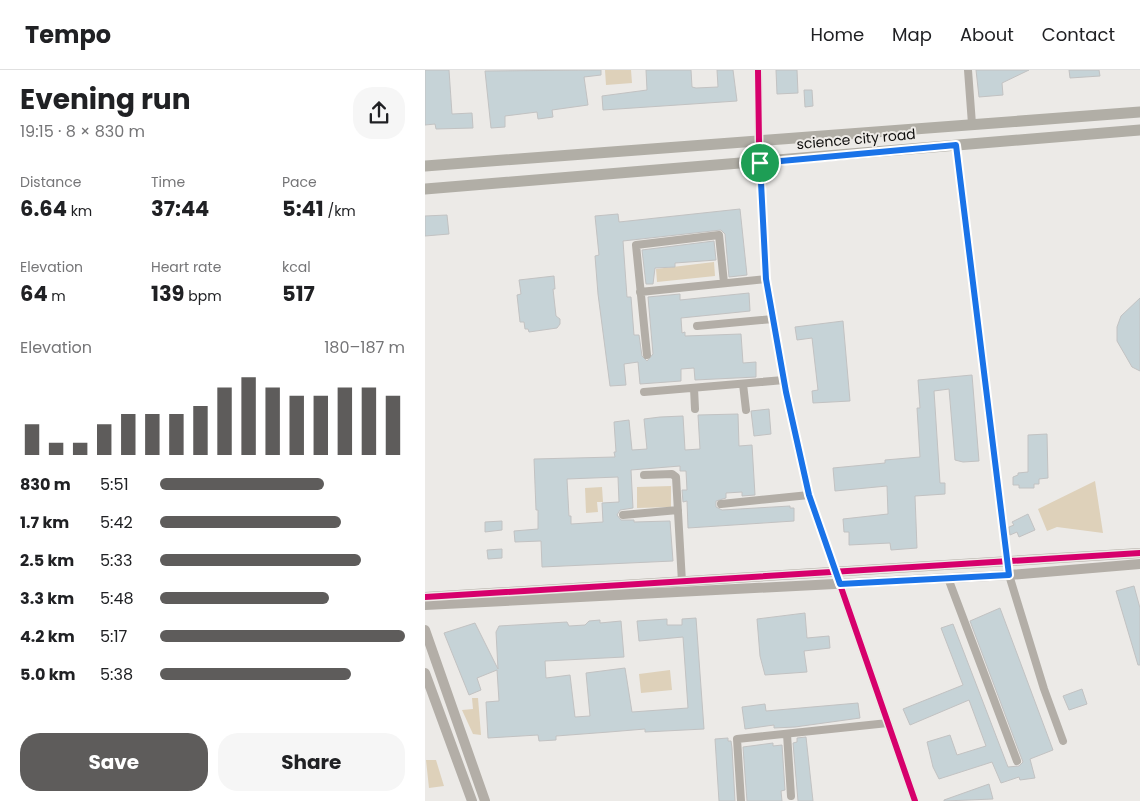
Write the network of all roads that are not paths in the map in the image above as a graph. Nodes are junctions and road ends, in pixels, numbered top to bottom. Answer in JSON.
{"nodes":[{"id":1,"x":758,"y":70,"type":"edge"},
{"id":2,"x":968,"y":70,"type":"edge"},
{"id":3,"x":1140,"y":112,"type":"edge"},
{"id":4,"x":972,"y":124,"type":"junction"},
{"id":5,"x":1140,"y":130,"type":"edge"},
{"id":6,"x":759,"y":140,"type":"junction"},
{"id":7,"x":956,"y":145,"type":"junction"},
{"id":8,"x":760,"y":163,"type":"junction"},
{"id":9,"x":425,"y":166,"type":"edge"},
{"id":10,"x":425,"y":189,"type":"edge"},
{"id":11,"x":766,"y":279,"type":"junction"},
{"id":12,"x":724,"y":283,"type":"junction"},
{"id":13,"x":640,"y":292,"type":"junction"},
{"id":14,"x":773,"y":319,"type":"junction"},
{"id":15,"x":697,"y":326,"type":"dead end"},
{"id":16,"x":647,"y":355,"type":"dead end"},
{"id":17,"x":784,"y":380,"type":"junction"},
{"id":18,"x":743,"y":384,"type":"junction"},
{"id":19,"x":694,"y":388,"type":"junction"},
{"id":20,"x":644,"y":392,"type":"dead end"},
{"id":21,"x":695,"y":409,"type":"dead end"},
{"id":22,"x":746,"y":410,"type":"dead end"},
{"id":23,"x":643,"y":475,"type":"dead end"},
{"id":24,"x":809,"y":495,"type":"junction"},
{"id":25,"x":721,"y":504,"type":"dead end"},
{"id":26,"x":679,"y":510,"type":"junction"},
{"id":27,"x":623,"y":515,"type":"dead end"},
{"id":28,"x":1140,"y":553,"type":"edge"},
{"id":29,"x":1007,"y":561,"type":"junction"},
{"id":30,"x":1139,"y":567,"type":"edge"},
{"id":31,"x":835,"y":572,"type":"junction"},
{"id":32,"x":1009,"y":575,"type":"junction"},
{"id":33,"x":948,"y":578,"type":"junction"},
{"id":34,"x":682,"y":582,"type":"junction"},
{"id":35,"x":840,"y":584,"type":"junction"},
{"id":36,"x":425,"y":597,"type":"edge"},
{"id":37,"x":425,"y":605,"type":"edge"},
{"id":38,"x":425,"y":630,"type":"edge"},
{"id":39,"x":425,"y":672,"type":"edge"},
{"id":40,"x":888,"y":723,"type":"junction"},
{"id":41,"x":787,"y":734,"type":"junction"},
{"id":42,"x":1063,"y":741,"type":"dead end"},
{"id":43,"x":1017,"y":761,"type":"dead end"},
{"id":44,"x":791,"y":796,"type":"dead end"},
{"id":45,"x":472,"y":801,"type":"edge"},
{"id":46,"x":485,"y":801,"type":"edge"},
{"id":47,"x":741,"y":801,"type":"edge"},
{"id":48,"x":915,"y":801,"type":"edge"}],
"edges":[{"from":1,"to":6,"type":"street"},
{"from":2,"to":4,"type":"street"},
{"from":3,"to":4,"type":"main road"},
{"from":4,"to":6,"type":"main road"},
{"from":5,"to":7,"type":"main road","name":"science city road"},
{"from":6,"to":8,"type":"street"},
{"from":6,"to":9,"type":"main road"},
{"from":7,"to":8,"type":"main road","name":"science city road"},
{"from":7,"to":29,"type":"street"},
{"from":8,"to":10,"type":"main road","name":"science city road"},
{"from":8,"to":11,"type":"street"},
{"from":11,"to":12,"type":"street"},
{"from":11,"to":14,"type":"street"},
{"from":12,"to":13,"type":"street"},
{"from":12,"to":13,"type":"street"},
{"from":13,"to":16,"type":"street"},
{"from":14,"to":15,"type":"street"},
{"from":14,"to":17,"type":"street"},
{"from":17,"to":18,"type":"street"},
{"from":17,"to":24,"type":"street"},
{"from":18,"to":19,"type":"street"},
{"from":18,"to":22,"type":"street"},
{"from":19,"to":20,"type":"street"},
{"from":19,"to":21,"type":"street"},
{"from":23,"to":26,"type":"street"},
{"from":24,"to":25,"type":"street"},
{"from":24,"to":31,"type":"street"},
{"from":26,"to":27,"type":"street"},
{"from":26,"to":34,"type":"street"},
{"from":28,"to":29,"type":"street"},
{"from":29,"to":31,"type":"street"},
{"from":29,"to":32,"type":"street"},
{"from":30,"to":32,"type":"street"},
{"from":31,"to":34,"type":"street"},
{"from":31,"to":35,"type":"street"},
{"from":32,"to":33,"type":"street"},
{"from":32,"to":42,"type":"street"},
{"from":33,"to":35,"type":"street"},
{"from":33,"to":43,"type":"street"},
{"from":34,"to":36,"type":"street"},
{"from":35,"to":37,"type":"street"},
{"from":35,"to":40,"type":"street"},
{"from":38,"to":46,"type":"street"},
{"from":39,"to":45,"type":"street"},
{"from":40,"to":41,"type":"street"},
{"from":40,"to":48,"type":"street"},
{"from":41,"to":44,"type":"street"},
{"from":41,"to":47,"type":"street"}]}
